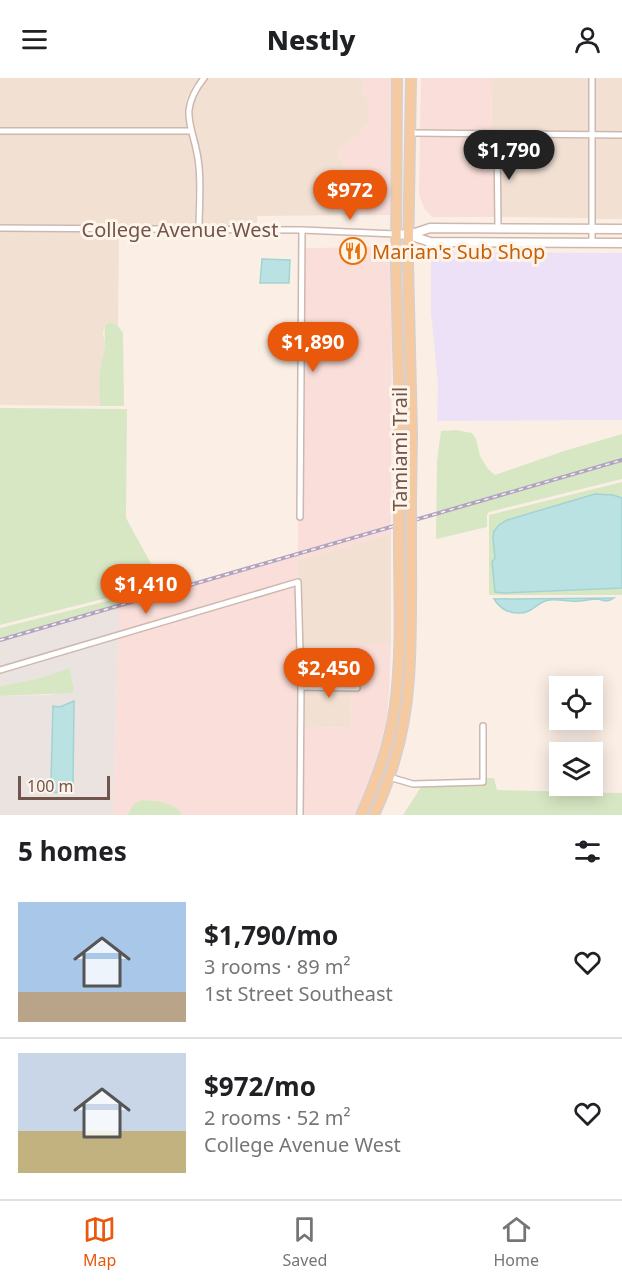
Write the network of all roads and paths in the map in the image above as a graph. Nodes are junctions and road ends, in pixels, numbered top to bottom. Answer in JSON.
{"nodes":[{"id":1,"x":204,"y":78,"type":"edge"},
{"id":2,"x":398,"y":78,"type":"edge"},
{"id":3,"x":411,"y":78,"type":"edge"},
{"id":4,"x":592,"y":78,"type":"edge"},
{"id":5,"x":397,"y":118,"type":"junction"},
{"id":6,"x":0,"y":131,"type":"edge"},
{"id":7,"x":191,"y":131,"type":"junction"},
{"id":8,"x":411,"y":133,"type":"junction"},
{"id":9,"x":497,"y":135,"type":"junction"},
{"id":10,"x":592,"y":135,"type":"junction"},
{"id":11,"x":622,"y":135,"type":"edge"},
{"id":12,"x":0,"y":228,"type":"edge"},
{"id":13,"x":498,"y":228,"type":"junction"},
{"id":14,"x":198,"y":229,"type":"junction"},
{"id":15,"x":592,"y":229,"type":"junction"},
{"id":16,"x":622,"y":229,"type":"edge"},
{"id":17,"x":302,"y":230,"type":"junction"},
{"id":18,"x":396,"y":234,"type":"junction"},
{"id":19,"x":409,"y":235,"type":"junction"},
{"id":20,"x":592,"y":243,"type":"junction"},
{"id":21,"x":622,"y":243,"type":"edge"},
{"id":22,"x":300,"y":517,"type":"dead end"},
{"id":23,"x":0,"y":670,"type":"edge"},
{"id":24,"x":301,"y":687,"type":"junction"},
{"id":25,"x":357,"y":688,"type":"dead end"},
{"id":26,"x":483,"y":726,"type":"dead end"},
{"id":27,"x":389,"y":777,"type":"junction"},
{"id":28,"x":300,"y":815,"type":"edge"},
{"id":29,"x":361,"y":815,"type":"edge"},
{"id":30,"x":374,"y":815,"type":"edge"}],
"edges":[{"from":1,"to":7,"type":"street"},
{"from":2,"to":5,"type":"main road","name":"Tamiami Trail"},
{"from":3,"to":8,"type":"main road","name":"Tamiami Trail"},
{"from":4,"to":10,"type":"street"},
{"from":5,"to":8,"type":"main road"},
{"from":5,"to":18,"type":"main road","name":"Tamiami Trail"},
{"from":6,"to":7,"type":"street"},
{"from":7,"to":14,"type":"street"},
{"from":8,"to":9,"type":"street"},
{"from":8,"to":19,"type":"main road","name":"Tamiami Trail"},
{"from":9,"to":10,"type":"street"},
{"from":9,"to":13,"type":"street"},
{"from":10,"to":11,"type":"street"},
{"from":10,"to":15,"type":"street"},
{"from":12,"to":14,"type":"street","name":"College Avenue West"},
{"from":13,"to":15,"type":"main road"},
{"from":13,"to":19,"type":"main road"},
{"from":14,"to":17,"type":"street","name":"College Avenue West"},
{"from":15,"to":16,"type":"main road"},
{"from":15,"to":20,"type":"street"},
{"from":17,"to":18,"type":"street","name":"College Avenue West"},
{"from":17,"to":22,"type":"street"},
{"from":18,"to":19,"type":"main road"},
{"from":18,"to":29,"type":"main road","name":"Tamiami Trail","bridge":true},
{"from":19,"to":20,"type":"main road"},
{"from":19,"to":27,"type":"main road","name":"Tamiami Trail","bridge":true},
{"from":20,"to":21,"type":"main road"},
{"from":23,"to":24,"type":"street"},
{"from":24,"to":25,"type":"street"},
{"from":24,"to":28,"type":"street"},
{"from":26,"to":27,"type":"street"},
{"from":27,"to":30,"type":"main road","name":"Tamiami Trail"}]}
